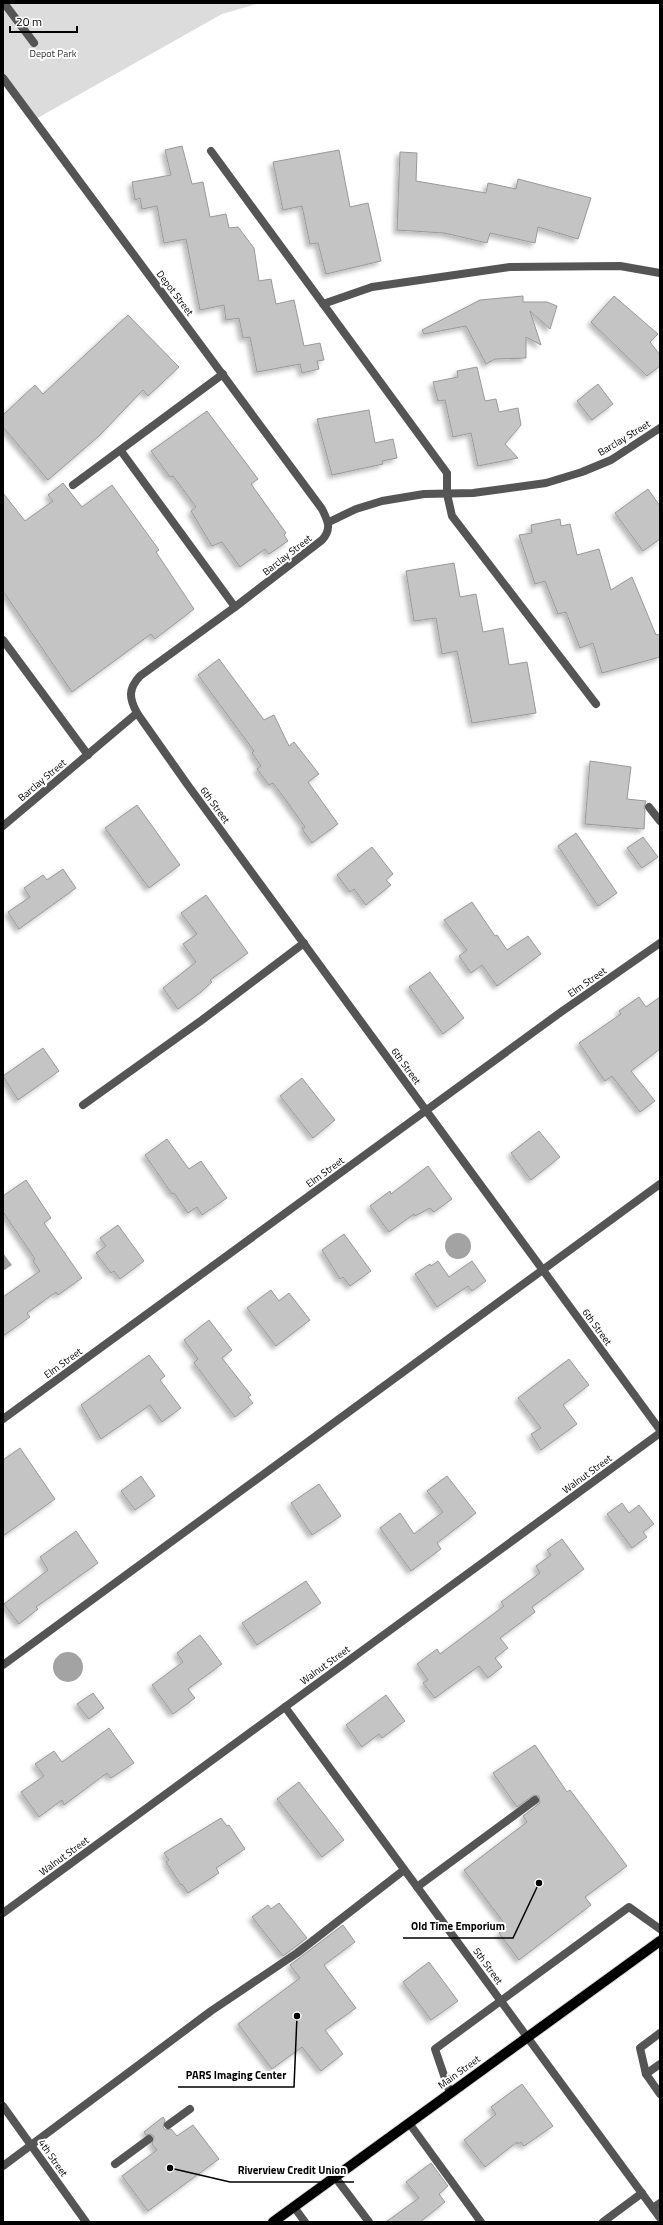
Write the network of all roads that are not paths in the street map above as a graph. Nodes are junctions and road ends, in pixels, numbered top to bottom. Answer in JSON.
{"nodes":[{"id":1,"x":4,"y":3,"type":"edge"},
{"id":2,"x":34,"y":42,"type":"dead end"},
{"id":3,"x":3,"y":78,"type":"edge"},
{"id":4,"x":211,"y":151,"type":"dead end"},
{"id":5,"x":660,"y":273,"type":"edge"},
{"id":6,"x":323,"y":304,"type":"junction"},
{"id":7,"x":223,"y":374,"type":"junction"},
{"id":8,"x":660,"y":428,"type":"edge"},
{"id":9,"x":121,"y":451,"type":"junction"},
{"id":10,"x":74,"y":485,"type":"dead end"},
{"id":11,"x":447,"y":494,"type":"junction"},
{"id":12,"x":329,"y":522,"type":"junction"},
{"id":13,"x":235,"y":607,"type":"junction"},
{"id":14,"x":3,"y":640,"type":"edge"},
{"id":15,"x":596,"y":704,"type":"dead end"},
{"id":16,"x":137,"y":713,"type":"junction"},
{"id":17,"x":88,"y":755,"type":"junction"},
{"id":18,"x":649,"y":807,"type":"dead end"},
{"id":19,"x":660,"y":821,"type":"edge"},
{"id":20,"x":3,"y":826,"type":"edge"},
{"id":21,"x":304,"y":943,"type":"junction"},
{"id":22,"x":660,"y":943,"type":"edge"},
{"id":23,"x":83,"y":1105,"type":"dead end"},
{"id":24,"x":427,"y":1112,"type":"junction"},
{"id":25,"x":660,"y":1184,"type":"edge"},
{"id":26,"x":543,"y":1270,"type":"junction"},
{"id":27,"x":3,"y":1419,"type":"edge"},
{"id":28,"x":660,"y":1430,"type":"edge"},
{"id":29,"x":660,"y":1433,"type":"edge"},
{"id":30,"x":3,"y":1665,"type":"edge"},
{"id":31,"x":285,"y":1707,"type":"junction"},
{"id":32,"x":535,"y":1800,"type":"dead end"},
{"id":33,"x":404,"y":1870,"type":"junction"},
{"id":34,"x":416,"y":1887,"type":"junction"},
{"id":35,"x":3,"y":1913,"type":"edge"},
{"id":36,"x":660,"y":1929,"type":"edge"},
{"id":37,"x":660,"y":1941,"type":"edge"},
{"id":38,"x":501,"y":2001,"type":"junction"},
{"id":39,"x":660,"y":2033,"type":"edge"},
{"id":40,"x":527,"y":2037,"type":"junction"},
{"id":41,"x":660,"y":2064,"type":"edge"},
{"id":42,"x":646,"y":2074,"type":"junction"},
{"id":43,"x":450,"y":2093,"type":"junction"},
{"id":44,"x":660,"y":2094,"type":"edge"},
{"id":45,"x":3,"y":2106,"type":"edge"},
{"id":46,"x":190,"y":2109,"type":"dead end"},
{"id":47,"x":409,"y":2123,"type":"junction"},
{"id":48,"x":168,"y":2125,"type":"dead end"},
{"id":49,"x":148,"y":2139,"type":"dead end"},
{"id":50,"x":31,"y":2145,"type":"junction"},
{"id":51,"x":116,"y":2164,"type":"dead end"},
{"id":52,"x":3,"y":2166,"type":"edge"},
{"id":53,"x":335,"y":2177,"type":"junction"},
{"id":54,"x":642,"y":2193,"type":"junction"},
{"id":55,"x":657,"y":2206,"type":"edge"},
{"id":56,"x":294,"y":2207,"type":"junction"},
{"id":57,"x":660,"y":2218,"type":"edge"},
{"id":58,"x":86,"y":2222,"type":"edge"},
{"id":59,"x":273,"y":2222,"type":"edge"},
{"id":60,"x":305,"y":2222,"type":"edge"},
{"id":61,"x":369,"y":2222,"type":"edge"},
{"id":62,"x":481,"y":2222,"type":"edge"},
{"id":63,"x":603,"y":2222,"type":"edge"}],
"edges":[{"from":1,"to":2,"type":"street"},
{"from":3,"to":7,"type":"street","name":"Depot Street"},
{"from":4,"to":6,"type":"street"},
{"from":5,"to":6,"type":"street"},
{"from":6,"to":11,"type":"street"},
{"from":7,"to":9,"type":"street"},
{"from":7,"to":12,"type":"street","name":"Depot Street"},
{"from":8,"to":11,"type":"street","name":"Barclay Street"},
{"from":9,"to":10,"type":"street"},
{"from":9,"to":13,"type":"street"},
{"from":11,"to":12,"type":"street","name":"Barclay Street"},
{"from":11,"to":15,"type":"street"},
{"from":12,"to":13,"type":"street","name":"Barclay Street"},
{"from":13,"to":16,"type":"street","name":"Barclay Street"},
{"from":14,"to":17,"type":"street"},
{"from":16,"to":17,"type":"street","name":"Barclay Street"},
{"from":16,"to":21,"type":"street","name":"6th Street"},
{"from":17,"to":20,"type":"street","name":"Barclay Street"},
{"from":18,"to":19,"type":"street"},
{"from":21,"to":23,"type":"street"},
{"from":21,"to":24,"type":"street","name":"6th Street"},
{"from":22,"to":24,"type":"street","name":"Elm Street"},
{"from":24,"to":26,"type":"street","name":"6th Street"},
{"from":24,"to":27,"type":"street","name":"Elm Street"},
{"from":25,"to":26,"type":"street"},
{"from":26,"to":28,"type":"street","name":"6th Street"},
{"from":26,"to":30,"type":"street"},
{"from":29,"to":31,"type":"street","name":"Walnut Street"},
{"from":31,"to":33,"type":"street","name":"5th Street"},
{"from":31,"to":35,"type":"street","name":"Walnut Street"},
{"from":32,"to":34,"type":"street"},
{"from":33,"to":34,"type":"street","name":"5th Street"},
{"from":33,"to":50,"type":"street"},
{"from":34,"to":38,"type":"street","name":"5th Street"},
{"from":36,"to":38,"type":"street"},
{"from":37,"to":40,"type":"main road","name":"Main Street"},
{"from":38,"to":40,"type":"street","name":"5th Street"},
{"from":38,"to":43,"type":"street"},
{"from":39,"to":42,"type":"street"},
{"from":40,"to":43,"type":"main road","name":"Main Street"},
{"from":40,"to":54,"type":"street","name":"5th Street"},
{"from":41,"to":42,"type":"street"},
{"from":42,"to":44,"type":"street"},
{"from":43,"to":47,"type":"main road","name":"Main Street"},
{"from":45,"to":50,"type":"street","name":"4th Street"},
{"from":46,"to":48,"type":"street"},
{"from":47,"to":53,"type":"main road","name":"Main Street"},
{"from":47,"to":62,"type":"street"},
{"from":49,"to":51,"type":"street"},
{"from":50,"to":52,"type":"street"},
{"from":50,"to":58,"type":"street","name":"4th Street"},
{"from":53,"to":56,"type":"main road","name":"Main Street"},
{"from":53,"to":61,"type":"street"},
{"from":54,"to":55,"type":"street","name":"5th Street"},
{"from":54,"to":63,"type":"street"},
{"from":55,"to":57,"type":"street","name":"5th Street"},
{"from":56,"to":59,"type":"main road","name":"Main Street"},
{"from":56,"to":60,"type":"street"}]}
